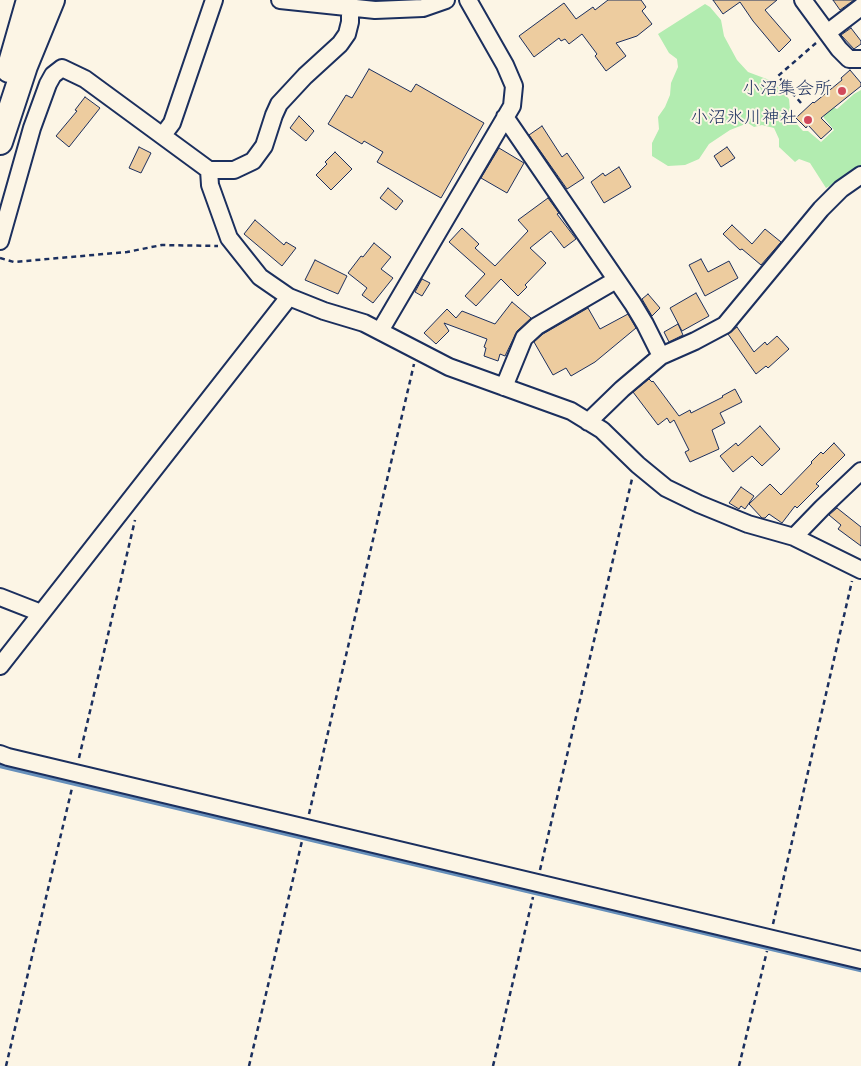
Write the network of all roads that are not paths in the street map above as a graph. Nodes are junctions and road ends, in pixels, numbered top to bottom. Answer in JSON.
{"nodes":[{"id":1,"x":28,"y":0,"type":"edge"},
{"id":2,"x":52,"y":0,"type":"edge"},
{"id":3,"x":214,"y":0,"type":"edge"},
{"id":4,"x":280,"y":0,"type":"edge"},
{"id":5,"x":446,"y":0,"type":"edge"},
{"id":6,"x":468,"y":0,"type":"edge"},
{"id":7,"x":803,"y":0,"type":"edge"},
{"id":8,"x":861,"y":7,"type":"edge"},
{"id":9,"x":350,"y":8,"type":"junction"},
{"id":10,"x":827,"y":33,"type":"junction"},
{"id":11,"x":861,"y":59,"type":"edge"},
{"id":12,"x":0,"y":95,"type":"edge"},
{"id":13,"x":505,"y":117,"type":"junction"},
{"id":14,"x":163,"y":135,"type":"junction"},
{"id":15,"x":0,"y":142,"type":"edge"},
{"id":16,"x":209,"y":170,"type":"junction"},
{"id":17,"x":861,"y":175,"type":"edge"},
{"id":18,"x":0,"y":241,"type":"edge"},
{"id":19,"x":616,"y":280,"type":"junction"},
{"id":20,"x":288,"y":297,"type":"junction"},
{"id":21,"x":380,"y":331,"type":"junction"},
{"id":22,"x":661,"y":356,"type":"junction"},
{"id":23,"x":504,"y":387,"type":"junction"},
{"id":24,"x":588,"y":422,"type":"junction"},
{"id":25,"x":861,"y":471,"type":"edge"},
{"id":26,"x":794,"y":537,"type":"junction"},
{"id":27,"x":858,"y":569,"type":"edge"},
{"id":28,"x":0,"y":597,"type":"edge"},
{"id":29,"x":41,"y":613,"type":"junction"},
{"id":30,"x":0,"y":666,"type":"edge"},
{"id":31,"x":0,"y":754,"type":"edge"},
{"id":32,"x":861,"y":960,"type":"edge"}],
"edges":[{"from":1,"to":12,"type":"highway"},
{"from":2,"to":15,"type":"highway"},
{"from":3,"to":14,"type":"street"},
{"from":4,"to":9,"type":"street"},
{"from":5,"to":9,"type":"street"},
{"from":6,"to":13,"type":"street"},
{"from":7,"to":10,"type":"street"},
{"from":8,"to":10,"type":"street"},
{"from":9,"to":16,"type":"street"},
{"from":10,"to":11,"type":"street"},
{"from":13,"to":19,"type":"street"},
{"from":13,"to":21,"type":"street"},
{"from":14,"to":16,"type":"street"},
{"from":14,"to":18,"type":"street"},
{"from":16,"to":20,"type":"street"},
{"from":17,"to":22,"type":"street"},
{"from":19,"to":22,"type":"street"},
{"from":19,"to":23,"type":"street"},
{"from":20,"to":21,"type":"street"},
{"from":20,"to":29,"type":"street"},
{"from":21,"to":23,"type":"street"},
{"from":22,"to":24,"type":"street"},
{"from":23,"to":24,"type":"street"},
{"from":24,"to":26,"type":"street"},
{"from":25,"to":26,"type":"street"},
{"from":26,"to":27,"type":"street"},
{"from":28,"to":29,"type":"street"},
{"from":29,"to":30,"type":"street"},
{"from":31,"to":32,"type":"street"}]}
